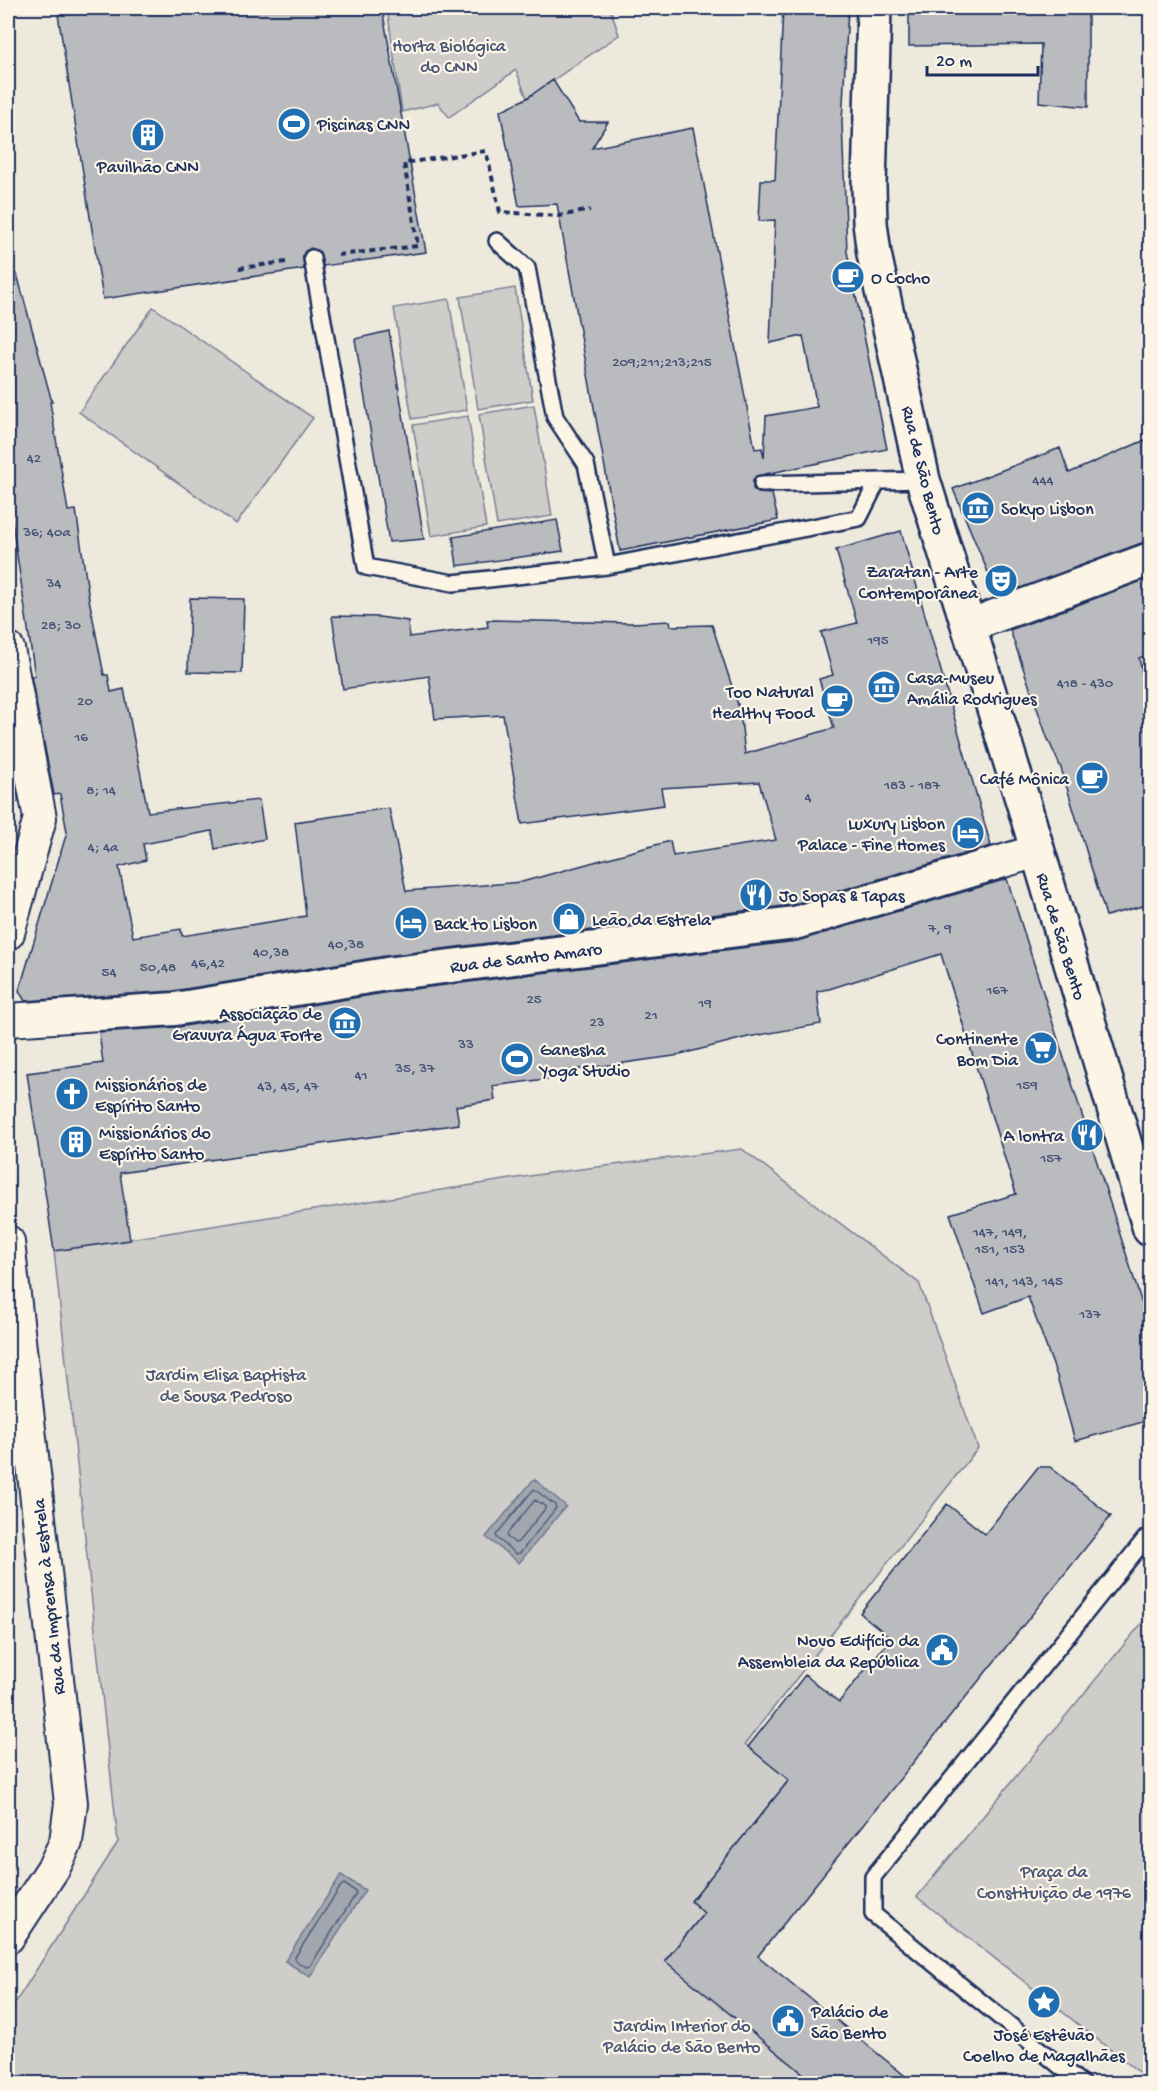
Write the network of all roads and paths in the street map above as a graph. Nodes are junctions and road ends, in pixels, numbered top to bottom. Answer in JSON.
{"nodes":[{"id":1,"x":874,"y":8,"type":"edge"},
{"id":2,"x":590,"y":210,"type":"dead end"},
{"id":3,"x":497,"y":242,"type":"dead end"},
{"id":4,"x":312,"y":258,"type":"junction"},
{"id":5,"x":239,"y":268,"type":"dead end"},
{"id":6,"x":923,"y":480,"type":"junction"},
{"id":7,"x":877,"y":482,"type":"junction"},
{"id":8,"x":762,"y":484,"type":"dead end"},
{"id":9,"x":1150,"y":559,"type":"edge"},
{"id":10,"x":607,"y":566,"type":"junction"},
{"id":11,"x":969,"y":626,"type":"junction"},
{"id":12,"x":8,"y":649,"type":"edge"},
{"id":13,"x":1037,"y":851,"type":"junction"},
{"id":14,"x":8,"y":933,"type":"edge"},
{"id":15,"x":8,"y":1020,"type":"edge"},
{"id":16,"x":1150,"y":1229,"type":"edge"},
{"id":17,"x":8,"y":1242,"type":"edge"},
{"id":18,"x":1146,"y":1538,"type":"dead end"},
{"id":19,"x":8,"y":1937,"type":"edge"},
{"id":20,"x":1082,"y":2084,"type":"edge"}],
"edges":[{"from":1,"to":6,"type":"street","name":"Rua de São Bento"},
{"from":2,"to":4,"type":"path"},
{"from":3,"to":10,"type":"lane"},
{"from":4,"to":5,"type":"path"},
{"from":4,"to":10,"type":"lane"},
{"from":6,"to":7,"type":"lane"},
{"from":6,"to":11,"type":"street","name":"Rua de São Bento"},
{"from":7,"to":8,"type":"lane"},
{"from":7,"to":10,"type":"lane"},
{"from":9,"to":11,"type":"street"},
{"from":11,"to":13,"type":"street","name":"Rua de São Bento"},
{"from":12,"to":14,"type":"street"},
{"from":13,"to":15,"type":"street","name":"Rua de Santo Amaro"},
{"from":13,"to":16,"type":"street","name":"Rua de São Bento"},
{"from":17,"to":19,"type":"street","name":"Rua da Imprensa à Estrela"},
{"from":18,"to":20,"type":"lane"}]}
